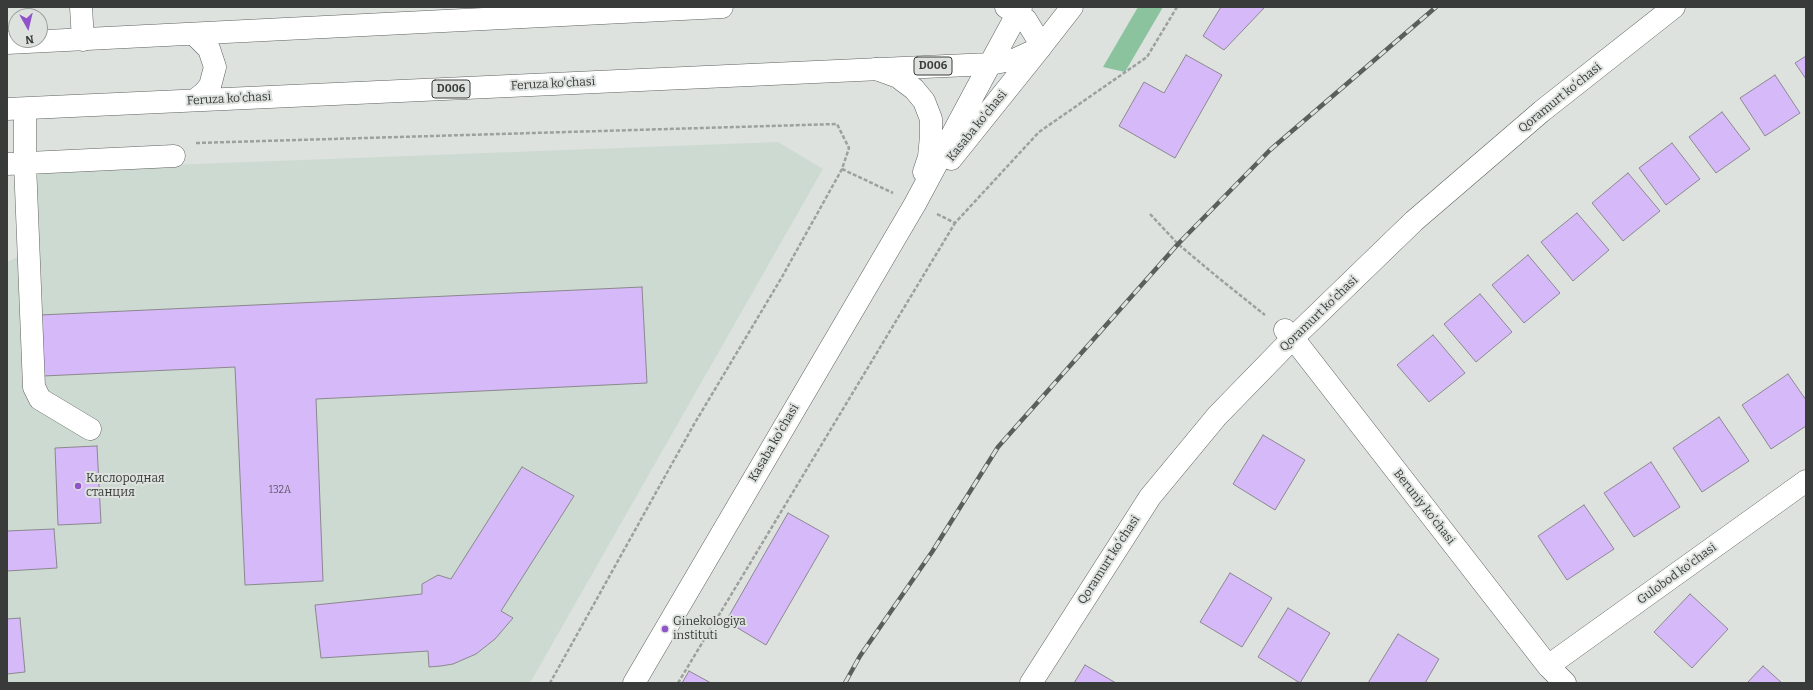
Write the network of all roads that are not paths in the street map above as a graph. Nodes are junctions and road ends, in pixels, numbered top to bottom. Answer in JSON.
{"nodes":[{"id":1,"x":81,"y":7,"type":"edge"},
{"id":2,"x":722,"y":7,"type":"edge"},
{"id":3,"x":1072,"y":7,"type":"edge"},
{"id":4,"x":1653,"y":7,"type":"edge"},
{"id":5,"x":1674,"y":7,"type":"edge"},
{"id":6,"x":651,"y":9,"type":"edge"},
{"id":7,"x":1015,"y":9,"type":"edge"},
{"id":8,"x":194,"y":34,"type":"junction"},
{"id":9,"x":83,"y":40,"type":"junction"},
{"id":10,"x":7,"y":44,"type":"edge"},
{"id":11,"x":1040,"y":48,"type":"junction"},
{"id":12,"x":990,"y":64,"type":"junction"},
{"id":13,"x":876,"y":69,"type":"junction"},
{"id":14,"x":195,"y":100,"type":"junction"},
{"id":15,"x":16,"y":109,"type":"edge"},
{"id":16,"x":174,"y":156,"type":"dead end"},
{"id":17,"x":16,"y":163,"type":"edge"},
{"id":18,"x":915,"y":204,"type":"junction"},
{"id":19,"x":1289,"y":334,"type":"junction"},
{"id":20,"x":90,"y":429,"type":"dead end"},
{"id":21,"x":1806,"y":481,"type":"edge"},
{"id":22,"x":1548,"y":666,"type":"junction"},
{"id":23,"x":634,"y":683,"type":"edge"},
{"id":24,"x":1015,"y":683,"type":"edge"},
{"id":25,"x":1031,"y":683,"type":"edge"},
{"id":26,"x":1565,"y":683,"type":"edge"}],
"edges":[{"from":1,"to":9,"type":"main road"},
{"from":2,"to":6,"type":"main road"},
{"from":3,"to":11,"type":"main road","name":"Kasaba ko'chasi"},
{"from":4,"to":19,"type":"main road","name":"Qoramurt koʻchasi"},
{"from":5,"to":19,"type":"main road","name":"Qoramurt koʻchasi"},
{"from":6,"to":8,"type":"main road"},
{"from":7,"to":11,"type":"main road"},
{"from":7,"to":12,"type":"main road","name":"Kasaba ko'chasi"},
{"from":8,"to":9,"type":"main road"},
{"from":8,"to":14,"type":"main road"},
{"from":9,"to":10,"type":"main road"},
{"from":11,"to":12,"type":"main road","name":"Feruza ko'chasi"},
{"from":11,"to":18,"type":"main road","name":"Kasaba ko'chasi"},
{"from":12,"to":13,"type":"main road","name":"Feruza ko'chasi","number":"D006"},
{"from":12,"to":18,"type":"main road","name":"Kasaba ko'chasi"},
{"from":13,"to":14,"type":"main road","name":"Feruza ko'chasi","number":"D006"},
{"from":13,"to":18,"type":"main road"},
{"from":14,"to":15,"type":"main road","name":"Feruza ko'chasi","number":"D006"},
{"from":15,"to":17,"type":"main road"},
{"from":16,"to":17,"type":"main road"},
{"from":17,"to":20,"type":"main road"},
{"from":18,"to":23,"type":"main road","name":"Kasaba ko'chasi"},
{"from":19,"to":22,"type":"main road","name":"Beruniy ko'chasi"},
{"from":19,"to":24,"type":"main road","name":"Qoramurt koʻchasi"},
{"from":19,"to":25,"type":"main road","name":"Qoramurt koʻchasi"},
{"from":21,"to":22,"type":"main road","name":"Gulobod ko'chasi"},
{"from":22,"to":26,"type":"main road","name":"Beruniy ko'chasi"}]}
